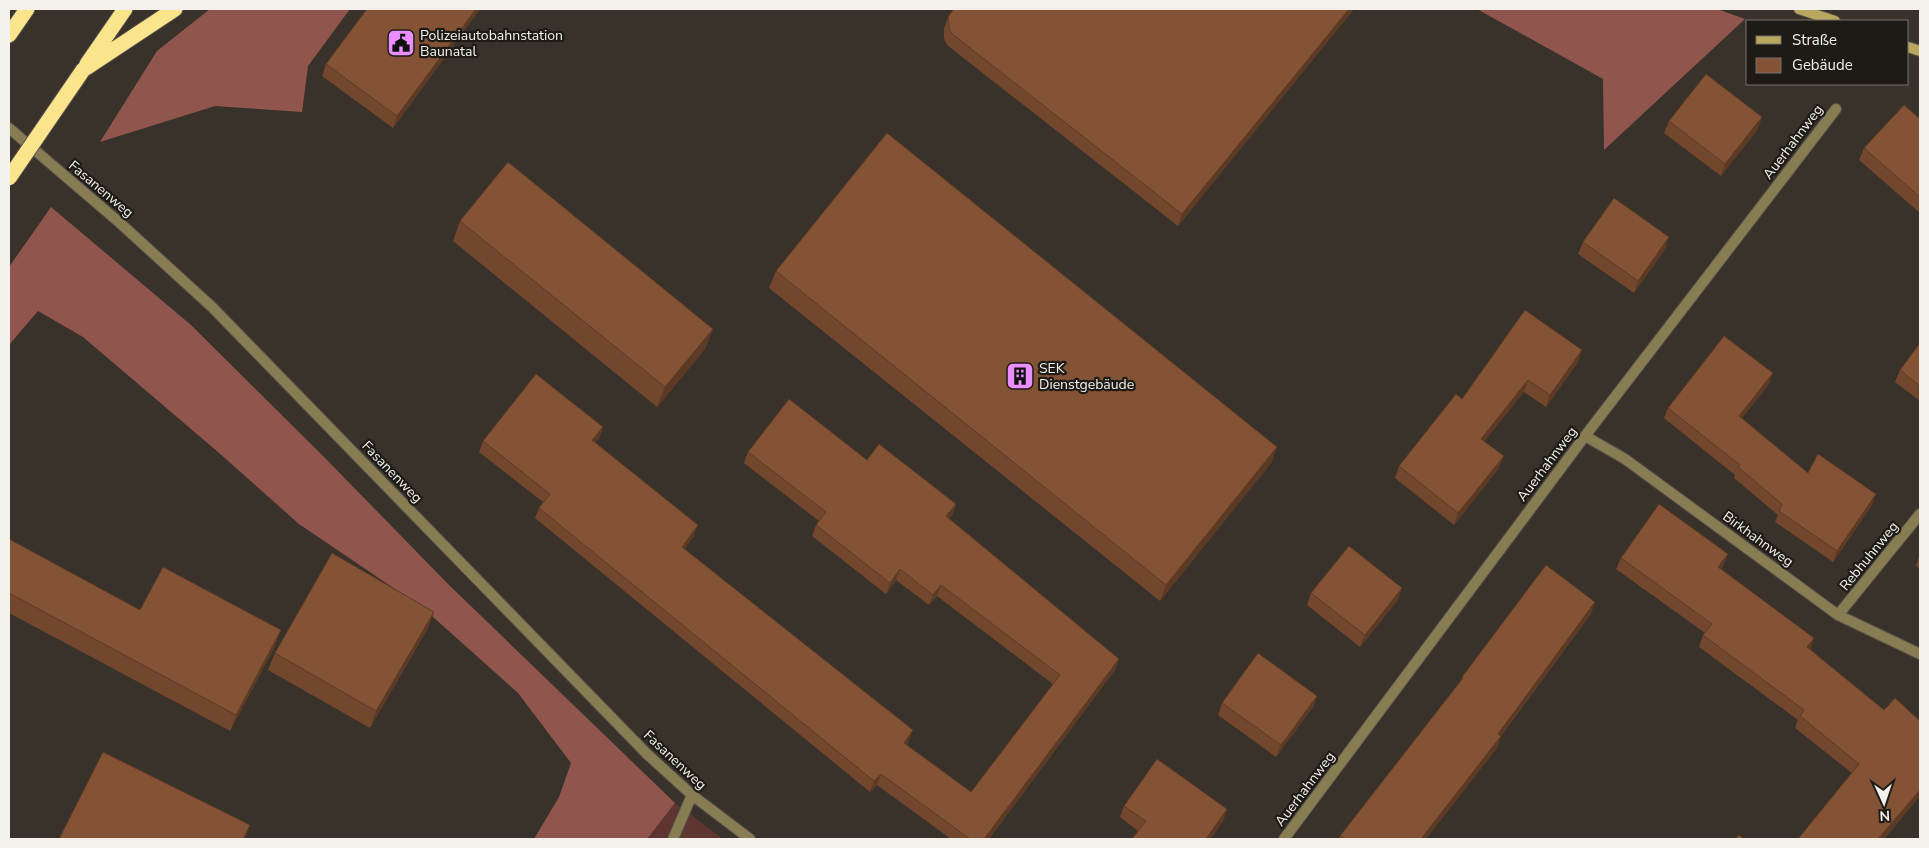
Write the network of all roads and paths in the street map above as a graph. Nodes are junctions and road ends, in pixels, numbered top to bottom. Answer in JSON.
{"nodes":[{"id":1,"x":125,"y":9,"type":"edge"},
{"id":2,"x":175,"y":9,"type":"edge"},
{"id":3,"x":1799,"y":9,"type":"edge"},
{"id":4,"x":24,"y":13,"type":"edge"},
{"id":5,"x":1832,"y":20,"type":"edge"},
{"id":6,"x":9,"y":35,"type":"edge"},
{"id":7,"x":83,"y":70,"type":"junction"},
{"id":8,"x":1836,"y":109,"type":"dead end"},
{"id":9,"x":9,"y":128,"type":"edge"},
{"id":10,"x":9,"y":178,"type":"edge"},
{"id":11,"x":1585,"y":436,"type":"junction"},
{"id":12,"x":1920,"y":514,"type":"edge"},
{"id":13,"x":1838,"y":615,"type":"junction"},
{"id":14,"x":1920,"y":654,"type":"edge"},
{"id":15,"x":692,"y":795,"type":"junction"},
{"id":16,"x":673,"y":839,"type":"edge"},
{"id":17,"x":750,"y":839,"type":"edge"},
{"id":18,"x":1284,"y":839,"type":"edge"}],
"edges":[{"from":1,"to":7,"type":"highway"},
{"from":2,"to":7,"type":"highway"},
{"from":3,"to":5,"type":"main road"},
{"from":4,"to":6,"type":"highway"},
{"from":7,"to":10,"type":"highway","bridge":true},
{"from":8,"to":11,"type":"street","name":"Auerhahnweg"},
{"from":9,"to":15,"type":"street","name":"Fasanenweg"},
{"from":11,"to":13,"type":"street","name":"Birkhahnweg"},
{"from":11,"to":18,"type":"street","name":"Auerhahnweg"},
{"from":12,"to":13,"type":"street","name":"Rebhuhnweg"},
{"from":13,"to":14,"type":"street","name":"Birkhahnweg"},
{"from":15,"to":16,"type":"street"},
{"from":15,"to":17,"type":"street","name":"Fasanenweg"}]}
